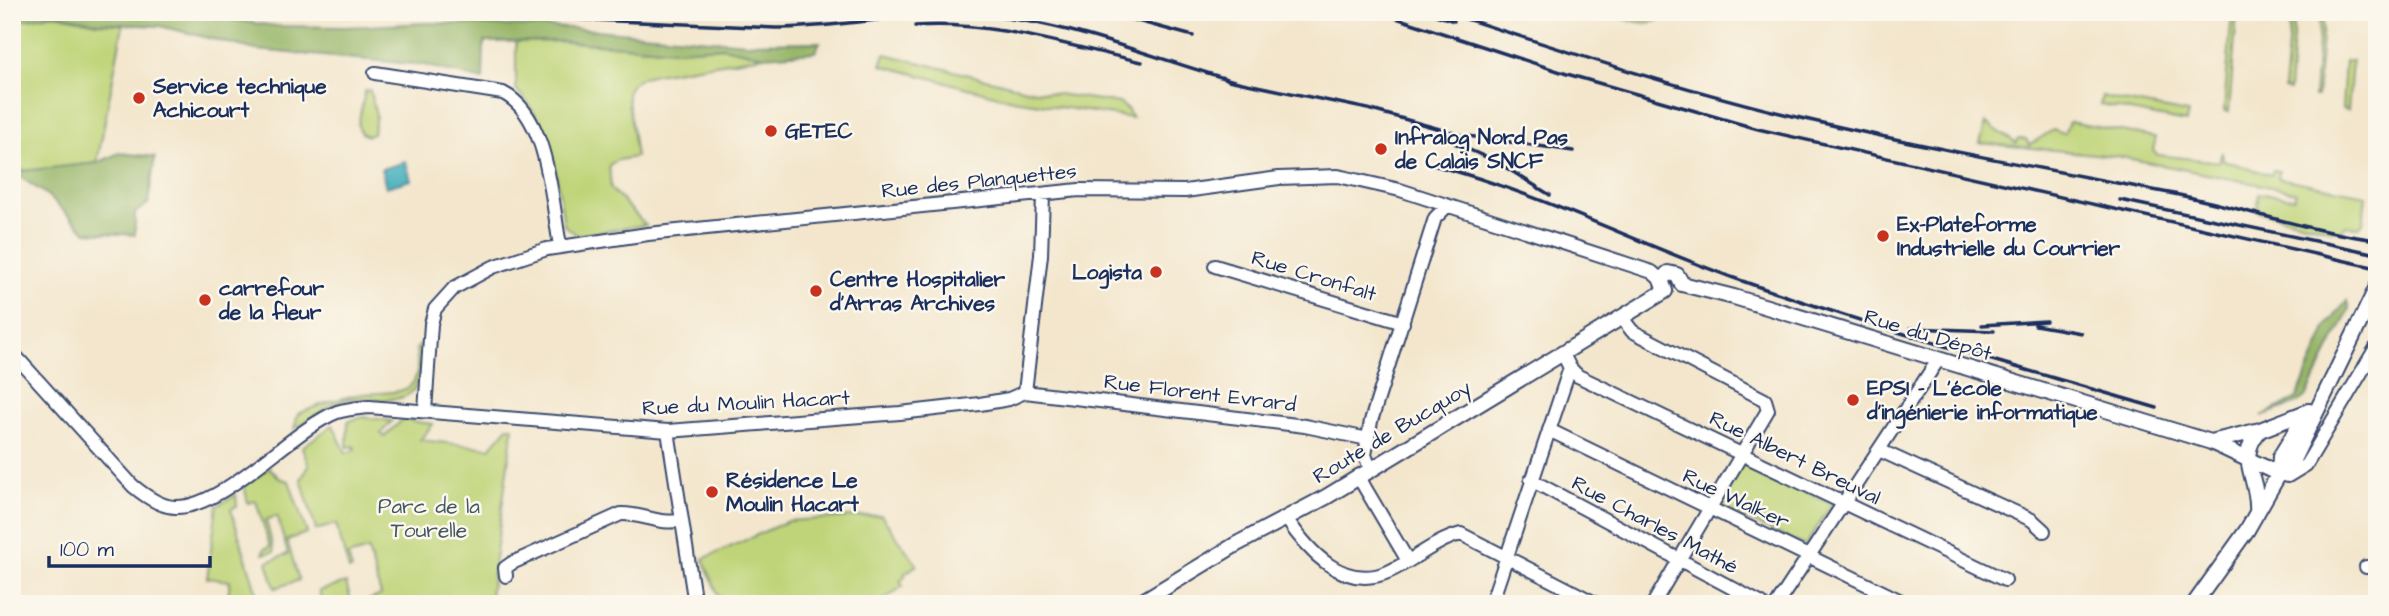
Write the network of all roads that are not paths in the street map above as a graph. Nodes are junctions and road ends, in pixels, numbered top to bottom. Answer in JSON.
{"nodes":[{"id":1,"x":375,"y":74,"type":"dead end"},
{"id":2,"x":1043,"y":195,"type":"junction"},
{"id":3,"x":1447,"y":206,"type":"junction"},
{"id":4,"x":560,"y":245,"type":"junction"},
{"id":5,"x":1215,"y":266,"type":"dead end"},
{"id":6,"x":1663,"y":286,"type":"junction"},
{"id":7,"x":2373,"y":301,"type":"edge"},
{"id":8,"x":1622,"y":318,"type":"junction"},
{"id":9,"x":1403,"y":323,"type":"junction"},
{"id":10,"x":2377,"y":346,"type":"edge"},
{"id":11,"x":12,"y":352,"type":"edge"},
{"id":12,"x":1563,"y":354,"type":"junction"},
{"id":13,"x":1938,"y":360,"type":"junction"},
{"id":14,"x":1570,"y":368,"type":"junction"},
{"id":15,"x":1025,"y":392,"type":"junction"},
{"id":16,"x":2324,"y":393,"type":"junction"},
{"id":17,"x":425,"y":411,"type":"junction"},
{"id":18,"x":2309,"y":411,"type":"junction"},
{"id":19,"x":1549,"y":430,"type":"junction"},
{"id":20,"x":2260,"y":430,"type":"junction"},
{"id":21,"x":668,"y":431,"type":"junction"},
{"id":22,"x":1368,"y":439,"type":"junction"},
{"id":23,"x":2211,"y":442,"type":"junction"},
{"id":24,"x":1878,"y":450,"type":"junction"},
{"id":25,"x":1742,"y":453,"type":"junction"},
{"id":26,"x":2246,"y":456,"type":"junction"},
{"id":27,"x":1364,"y":472,"type":"junction"},
{"id":28,"x":2279,"y":474,"type":"junction"},
{"id":29,"x":1531,"y":481,"type":"junction"},
{"id":30,"x":1843,"y":503,"type":"junction"},
{"id":31,"x":1709,"y":510,"type":"junction"},
{"id":32,"x":2257,"y":514,"type":"junction"},
{"id":33,"x":1286,"y":518,"type":"junction"},
{"id":34,"x":682,"y":520,"type":"junction"},
{"id":35,"x":2044,"y":531,"type":"dead end"},
{"id":36,"x":1506,"y":555,"type":"junction"},
{"id":37,"x":1808,"y":555,"type":"junction"},
{"id":38,"x":1679,"y":560,"type":"junction"},
{"id":39,"x":1408,"y":561,"type":"junction"},
{"id":40,"x":506,"y":576,"type":"dead end"},
{"id":41,"x":2005,"y":580,"type":"dead end"},
{"id":42,"x":1876,"y":589,"type":"junction"},
{"id":43,"x":2200,"y":602,"type":"edge"},
{"id":44,"x":695,"y":604,"type":"edge"},
{"id":45,"x":1138,"y":604,"type":"edge"},
{"id":46,"x":1491,"y":604,"type":"edge"},
{"id":47,"x":1597,"y":604,"type":"edge"},
{"id":48,"x":1653,"y":604,"type":"edge"},
{"id":49,"x":1762,"y":604,"type":"edge"},
{"id":50,"x":1777,"y":604,"type":"edge"},
{"id":51,"x":1869,"y":604,"type":"edge"},
{"id":52,"x":1907,"y":604,"type":"edge"}],
"edges":[{"from":1,"to":4,"type":"street"},
{"from":2,"to":3,"type":"street","name":"Rue des Planquettes"},
{"from":2,"to":4,"type":"street","name":"Rue des Planquettes"},
{"from":2,"to":15,"type":"street"},
{"from":3,"to":6,"type":"street"},
{"from":3,"to":9,"type":"street"},
{"from":4,"to":17,"type":"street","name":"Rue des Planquettes"},
{"from":5,"to":9,"type":"street","name":"Rue Cronfalt"},
{"from":6,"to":8,"type":"main road","name":"Route de Bucquoy"},
{"from":6,"to":13,"type":"main road","name":"Rue du Dépôt"},
{"from":7,"to":16,"type":"main road"},
{"from":8,"to":12,"type":"main road","name":"Route de Bucquoy"},
{"from":8,"to":25,"type":"street"},
{"from":9,"to":22,"type":"street"},
{"from":10,"to":28,"type":"street"},
{"from":11,"to":17,"type":"street","name":"Rue du Moulin Hacart"},
{"from":12,"to":14,"type":"street"},
{"from":12,"to":27,"type":"main road","name":"Route de Bucquoy"},
{"from":13,"to":23,"type":"main road","name":"Rue du Dépôt"},
{"from":13,"to":24,"type":"street"},
{"from":14,"to":19,"type":"street"},
{"from":14,"to":25,"type":"street","name":"Rue Albert Breuval"},
{"from":15,"to":21,"type":"street","name":"Rue du Moulin Hacart"},
{"from":15,"to":22,"type":"street","name":"Rue Florent Evrard"},
{"from":16,"to":18,"type":"main road"},
{"from":16,"to":28,"type":"main road"},
{"from":17,"to":21,"type":"street","name":"Rue du Moulin Hacart"},
{"from":18,"to":20,"type":"main road"},
{"from":18,"to":28,"type":"main road"},
{"from":19,"to":29,"type":"street"},
{"from":19,"to":31,"type":"street","name":"Rue Walker"},
{"from":20,"to":23,"type":"main road"},
{"from":20,"to":26,"type":"main road"},
{"from":21,"to":34,"type":"street"},
{"from":22,"to":27,"type":"street"},
{"from":23,"to":26,"type":"main road","name":"Rue du Dépôt"},
{"from":24,"to":30,"type":"street"},
{"from":24,"to":35,"type":"street"},
{"from":25,"to":30,"type":"street","name":"Rue Albert Breuval"},
{"from":25,"to":31,"type":"street"},
{"from":26,"to":28,"type":"main road","name":"Rue du Dépôt"},
{"from":26,"to":32,"type":"main road"},
{"from":27,"to":33,"type":"main road","name":"Route de Bucquoy"},
{"from":27,"to":39,"type":"street"},
{"from":28,"to":32,"type":"main road"},
{"from":29,"to":36,"type":"street"},
{"from":29,"to":38,"type":"street","name":"Rue Charles Mathé"},
{"from":30,"to":37,"type":"street"},
{"from":30,"to":41,"type":"street","name":"Rue Albert Breuval"},
{"from":31,"to":37,"type":"street","name":"Rue Walker"},
{"from":31,"to":38,"type":"street"},
{"from":32,"to":43,"type":"main road"},
{"from":33,"to":39,"type":"street"},
{"from":33,"to":45,"type":"main road","name":"Route de Bucquoy"},
{"from":34,"to":40,"type":"street"},
{"from":34,"to":44,"type":"street"},
{"from":36,"to":39,"type":"street"},
{"from":36,"to":46,"type":"street"},
{"from":36,"to":47,"type":"street"},
{"from":37,"to":42,"type":"street","name":"Rue Walker"},
{"from":37,"to":50,"type":"street"},
{"from":38,"to":48,"type":"street"},
{"from":38,"to":49,"type":"street","name":"Rue Charles Mathé"},
{"from":42,"to":51,"type":"street"},
{"from":42,"to":52,"type":"street","name":"Rue Walker"}]}
